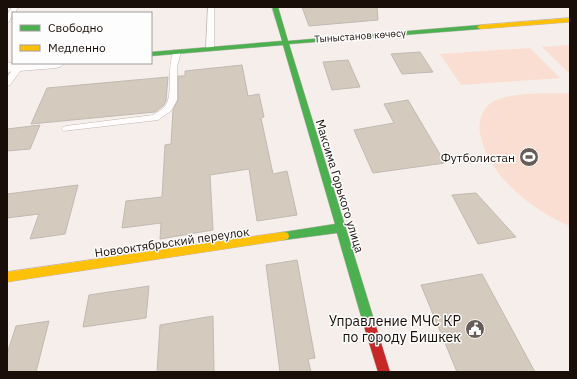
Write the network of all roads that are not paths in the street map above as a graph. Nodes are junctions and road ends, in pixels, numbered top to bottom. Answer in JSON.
{"nodes":[{"id":1,"x":15,"y":7,"type":"edge"},
{"id":2,"x":211,"y":7,"type":"edge"},
{"id":3,"x":276,"y":7,"type":"edge"},
{"id":4,"x":7,"y":20,"type":"edge"},
{"id":5,"x":570,"y":20,"type":"edge"},
{"id":6,"x":284,"y":42,"type":"junction"},
{"id":7,"x":210,"y":49,"type":"junction"},
{"id":8,"x":177,"y":52,"type":"junction"},
{"id":9,"x":152,"y":54,"type":"edge"},
{"id":10,"x":46,"y":64,"type":"edge"},
{"id":11,"x":14,"y":67,"type":"edge"},
{"id":12,"x":7,"y":83,"type":"edge"},
{"id":13,"x":66,"y":129,"type":"dead end"},
{"id":14,"x":340,"y":228,"type":"junction"},
{"id":15,"x":7,"y":277,"type":"edge"},
{"id":16,"x":384,"y":372,"type":"edge"}],
"edges":[{"from":1,"to":4,"type":"lane"},
{"from":2,"to":7,"type":"lane"},
{"from":3,"to":6,"type":"street","name":"Максима Горького улица"},
{"from":5,"to":6,"type":"street","name":"Тыныстанов көчөсү"},
{"from":6,"to":7,"type":"street","name":"Тыныстанов көчөсү"},
{"from":6,"to":14,"type":"street","name":"Максима Горького улица"},
{"from":7,"to":8,"type":"street","name":"Тыныстанов көчөсү"},
{"from":8,"to":9,"type":"street","name":"Тыныстанов көчөсү"},
{"from":8,"to":13,"type":"lane"},
{"from":10,"to":11,"type":"street"},
{"from":11,"to":12,"type":"lane"},
{"from":14,"to":15,"type":"street","name":"Новооктябрьский переулок"},
{"from":14,"to":16,"type":"street","name":"Максима Горького улица"}]}
